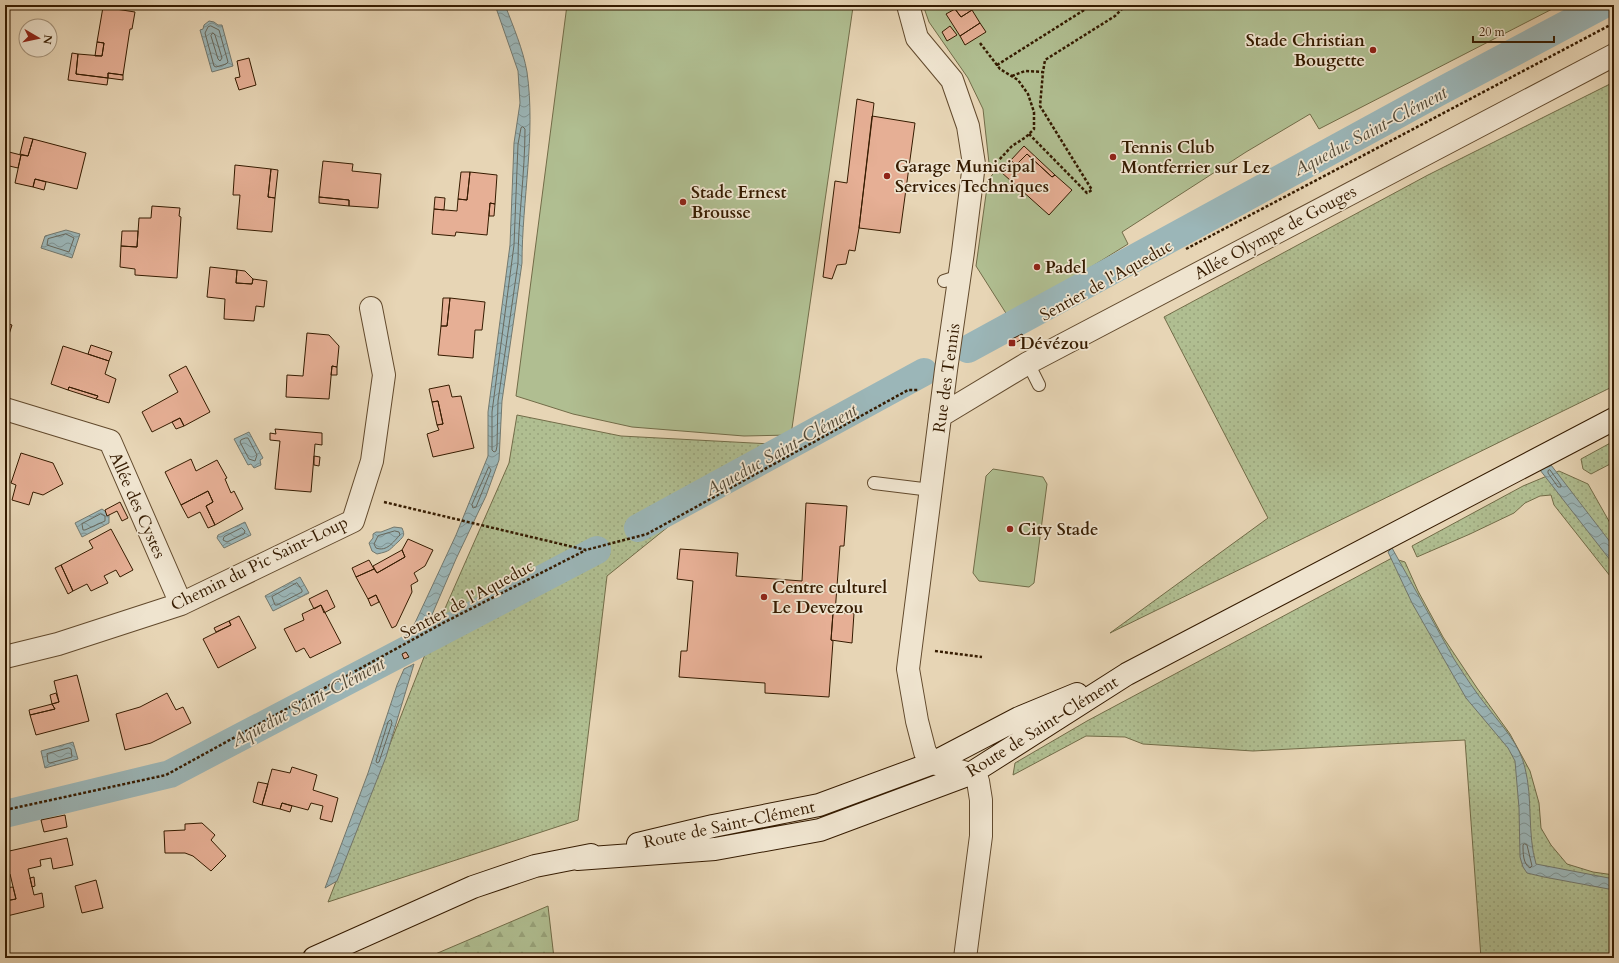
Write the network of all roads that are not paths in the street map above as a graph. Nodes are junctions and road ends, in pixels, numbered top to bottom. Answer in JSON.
{"nodes":[{"id":1,"x":908,"y":5,"type":"edge"},
{"id":2,"x":1614,"y":55,"type":"edge"},
{"id":3,"x":371,"y":308,"type":"dead end"},
{"id":4,"x":1028,"y":363,"type":"junction"},
{"id":5,"x":1039,"y":385,"type":"dead end"},
{"id":6,"x":5,"y":409,"type":"edge"},
{"id":7,"x":940,"y":416,"type":"junction"},
{"id":8,"x":1614,"y":419,"type":"edge"},
{"id":9,"x":874,"y":483,"type":"dead end"},
{"id":10,"x":931,"y":490,"type":"junction"},
{"id":11,"x":181,"y":604,"type":"junction"},
{"id":12,"x":5,"y":657,"type":"edge"},
{"id":13,"x":1127,"y":674,"type":"junction"},
{"id":14,"x":933,"y":763,"type":"junction"},
{"id":15,"x":970,"y":774,"type":"junction"},
{"id":16,"x":577,"y":859,"type":"junction"},
{"id":17,"x":314,"y":958,"type":"edge"},
{"id":18,"x":965,"y":958,"type":"edge"}],
"edges":[{"from":1,"to":7,"type":"street","name":"Rue des Tennis"},
{"from":2,"to":4,"type":"street","name":"Allée Olympe de Gouges"},
{"from":3,"to":11,"type":"street","name":"Chemin du Pic Saint-Loup"},
{"from":4,"to":5,"type":"lane"},
{"from":4,"to":7,"type":"street","name":"Allée Olympe de Gouges"},
{"from":6,"to":11,"type":"street","name":"Allée des Cystes"},
{"from":7,"to":10,"type":"street","name":"Rue des Tennis"},
{"from":8,"to":13,"type":"street"},
{"from":9,"to":10,"type":"lane"},
{"from":10,"to":14,"type":"street","name":"Rue des Tennis"},
{"from":11,"to":12,"type":"street","name":"Chemin du Pic Saint-Loup"},
{"from":13,"to":14,"type":"street","name":"Route de Saint-Clément"},
{"from":13,"to":15,"type":"street","name":"Route de Saint-Clément"},
{"from":14,"to":15,"type":"street"},
{"from":14,"to":16,"type":"street","name":"Route de Saint-Clément"},
{"from":15,"to":16,"type":"street","name":"Route de Saint-Clément"},
{"from":15,"to":18,"type":"street"},
{"from":16,"to":17,"type":"street","name":"Route de Saint-Clément"}]}
